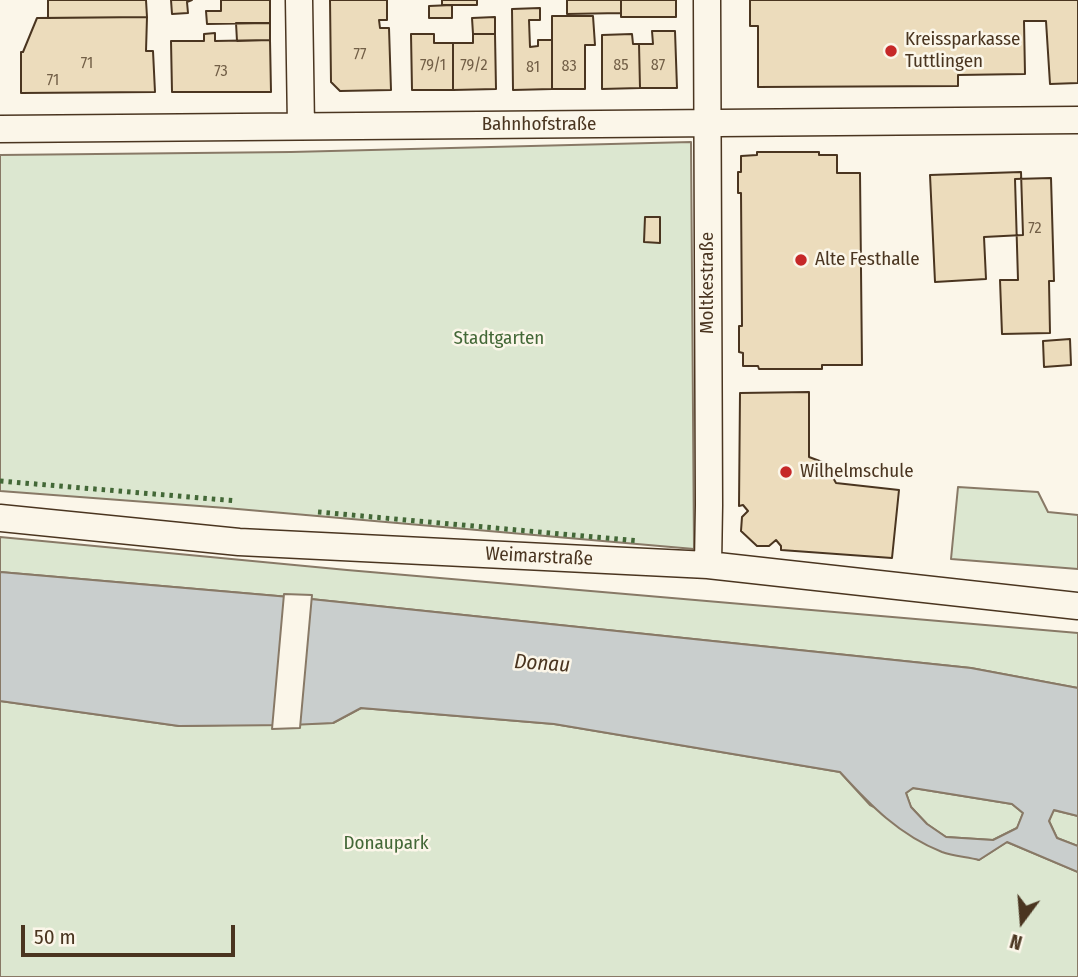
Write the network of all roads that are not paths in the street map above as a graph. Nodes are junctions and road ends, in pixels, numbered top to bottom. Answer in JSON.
{"nodes":[{"id":1,"x":299,"y":0,"type":"edge"},
{"id":2,"x":707,"y":0,"type":"edge"},
{"id":3,"x":1078,"y":120,"type":"edge"},
{"id":4,"x":708,"y":124,"type":"junction"},
{"id":5,"x":301,"y":126,"type":"junction"},
{"id":6,"x":0,"y":129,"type":"edge"},
{"id":7,"x":0,"y":518,"type":"edge"},
{"id":8,"x":708,"y":565,"type":"junction"},
{"id":9,"x":1078,"y":606,"type":"edge"}],
"edges":[{"from":1,"to":5,"type":"street"},
{"from":2,"to":4,"type":"street","name":"Moltkestraße"},
{"from":3,"to":4,"type":"street","name":"Bahnhofstraße"},
{"from":4,"to":5,"type":"street","name":"Bahnhofstraße"},
{"from":4,"to":8,"type":"street","name":"Moltkestraße"},
{"from":5,"to":6,"type":"street","name":"Bahnhofstraße"},
{"from":7,"to":8,"type":"street","name":"Weimarstraße"},
{"from":8,"to":9,"type":"street","name":"Weimarstraße"}]}
